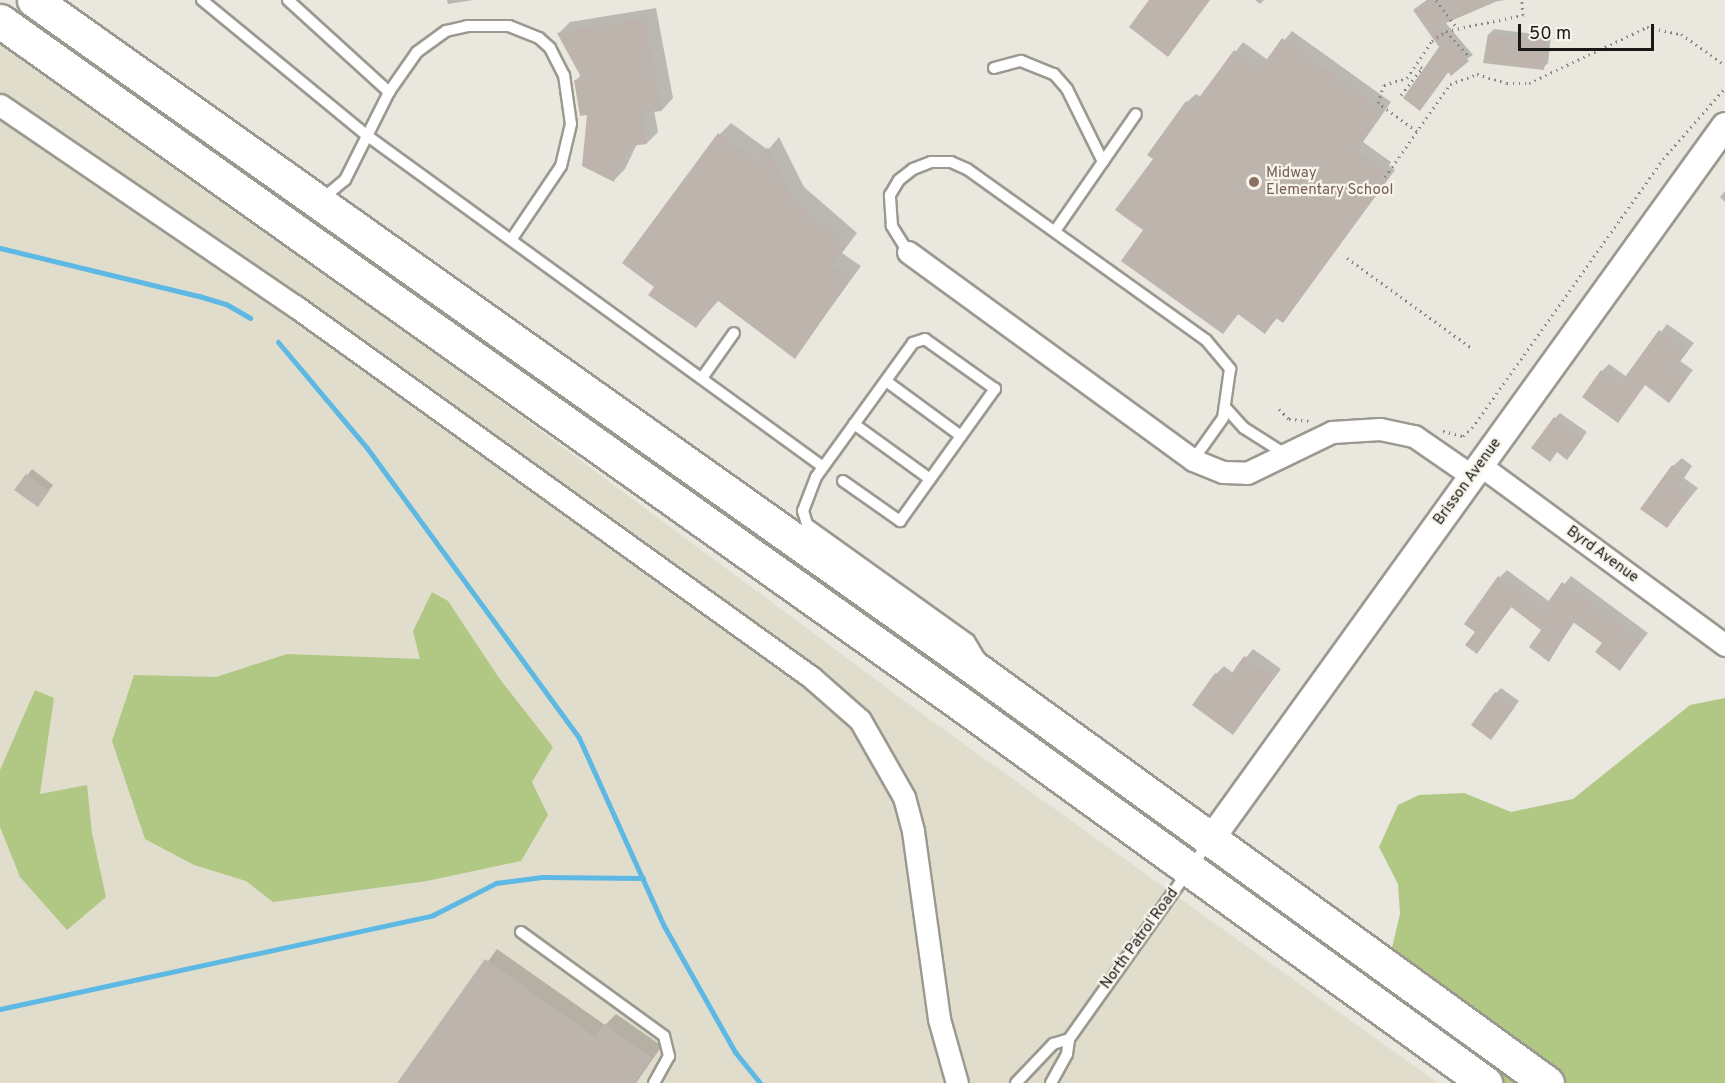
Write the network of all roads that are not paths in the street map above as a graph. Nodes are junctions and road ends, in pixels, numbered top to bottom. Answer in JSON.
{"nodes":[{"id":1,"x":34,"y":0,"type":"edge"},
{"id":2,"x":202,"y":0,"type":"edge"},
{"id":3,"x":288,"y":0,"type":"edge"},
{"id":4,"x":0,"y":21,"type":"edge"},
{"id":5,"x":994,"y":68,"type":"dead end"},
{"id":6,"x":389,"y":92,"type":"junction"},
{"id":7,"x":0,"y":105,"type":"edge"},
{"id":8,"x":1137,"y":114,"type":"dead end"},
{"id":9,"x":1725,"y":126,"type":"edge"},
{"id":10,"x":369,"y":137,"type":"junction"},
{"id":11,"x":1103,"y":162,"type":"junction"},
{"id":12,"x":317,"y":203,"type":"junction"},
{"id":13,"x":1055,"y":231,"type":"junction"},
{"id":14,"x":511,"y":240,"type":"junction"},
{"id":15,"x":908,"y":252,"type":"joint"},
{"id":16,"x":734,"y":333,"type":"dead end"},
{"id":17,"x":702,"y":378,"type":"junction"},
{"id":18,"x":886,"y":381,"type":"junction"},
{"id":19,"x":1225,"y":407,"type":"junction"},
{"id":20,"x":854,"y":424,"type":"junction"},
{"id":21,"x":961,"y":436,"type":"junction"},
{"id":22,"x":1285,"y":454,"type":"junction"},
{"id":23,"x":1193,"y":460,"type":"junction"},
{"id":24,"x":824,"y":467,"type":"junction"},
{"id":25,"x":1476,"y":471,"type":"junction"},
{"id":26,"x":930,"y":479,"type":"junction"},
{"id":27,"x":843,"y":481,"type":"dead end"},
{"id":28,"x":1725,"y":645,"type":"edge"},
{"id":29,"x":995,"y":683,"type":"junction"},
{"id":30,"x":1211,"y":839,"type":"junction"},
{"id":31,"x":1189,"y":869,"type":"junction"},
{"id":32,"x":521,"y":933,"type":"dead end"},
{"id":33,"x":1069,"y":1039,"type":"junction"},
{"id":34,"x":654,"y":1083,"type":"edge"},
{"id":35,"x":957,"y":1083,"type":"edge"},
{"id":36,"x":1016,"y":1083,"type":"edge"},
{"id":37,"x":1051,"y":1083,"type":"edge"},
{"id":38,"x":1485,"y":1083,"type":"edge"},
{"id":39,"x":1547,"y":1083,"type":"edge"}],
"edges":[{"from":1,"to":12,"type":"main road"},
{"from":2,"to":10,"type":"lane"},
{"from":3,"to":6,"type":"lane"},
{"from":4,"to":31,"type":"main road"},
{"from":5,"to":11,"type":"lane"},
{"from":6,"to":10,"type":"lane"},
{"from":6,"to":14,"type":"lane"},
{"from":7,"to":35,"type":"street"},
{"from":8,"to":11,"type":"lane"},
{"from":9,"to":25,"type":"street","name":"Brisson Avenue"},
{"from":10,"to":12,"type":"lane"},
{"from":10,"to":14,"type":"lane"},
{"from":11,"to":13,"type":"lane"},
{"from":12,"to":29,"type":"main road"},
{"from":13,"to":15,"type":"lane"},
{"from":13,"to":19,"type":"lane"},
{"from":14,"to":17,"type":"lane"},
{"from":15,"to":23,"type":"street","name":"Byrd Avenue"},
{"from":16,"to":17,"type":"lane"},
{"from":17,"to":24,"type":"lane"},
{"from":18,"to":20,"type":"lane"},
{"from":18,"to":21,"type":"lane"},
{"from":18,"to":21,"type":"lane"},
{"from":19,"to":22,"type":"lane"},
{"from":19,"to":23,"type":"lane"},
{"from":20,"to":24,"type":"lane"},
{"from":20,"to":26,"type":"lane"},
{"from":21,"to":26,"type":"lane"},
{"from":22,"to":23,"type":"street","name":"Byrd Avenue"},
{"from":22,"to":25,"type":"street","name":"Byrd Avenue"},
{"from":24,"to":29,"type":"lane"},
{"from":25,"to":28,"type":"street","name":"Byrd Avenue"},
{"from":25,"to":30,"type":"street","name":"Brisson Avenue"},
{"from":26,"to":27,"type":"lane"},
{"from":29,"to":30,"type":"main road"},
{"from":30,"to":31,"type":"lane","name":"North Patrol Road"},
{"from":30,"to":39,"type":"main road"},
{"from":31,"to":33,"type":"lane","name":"North Patrol Road"},
{"from":31,"to":38,"type":"main road"},
{"from":32,"to":34,"type":"lane"},
{"from":33,"to":36,"type":"lane","name":"North Patrol Road"},
{"from":33,"to":37,"type":"lane","name":"North Patrol Road"}]}
